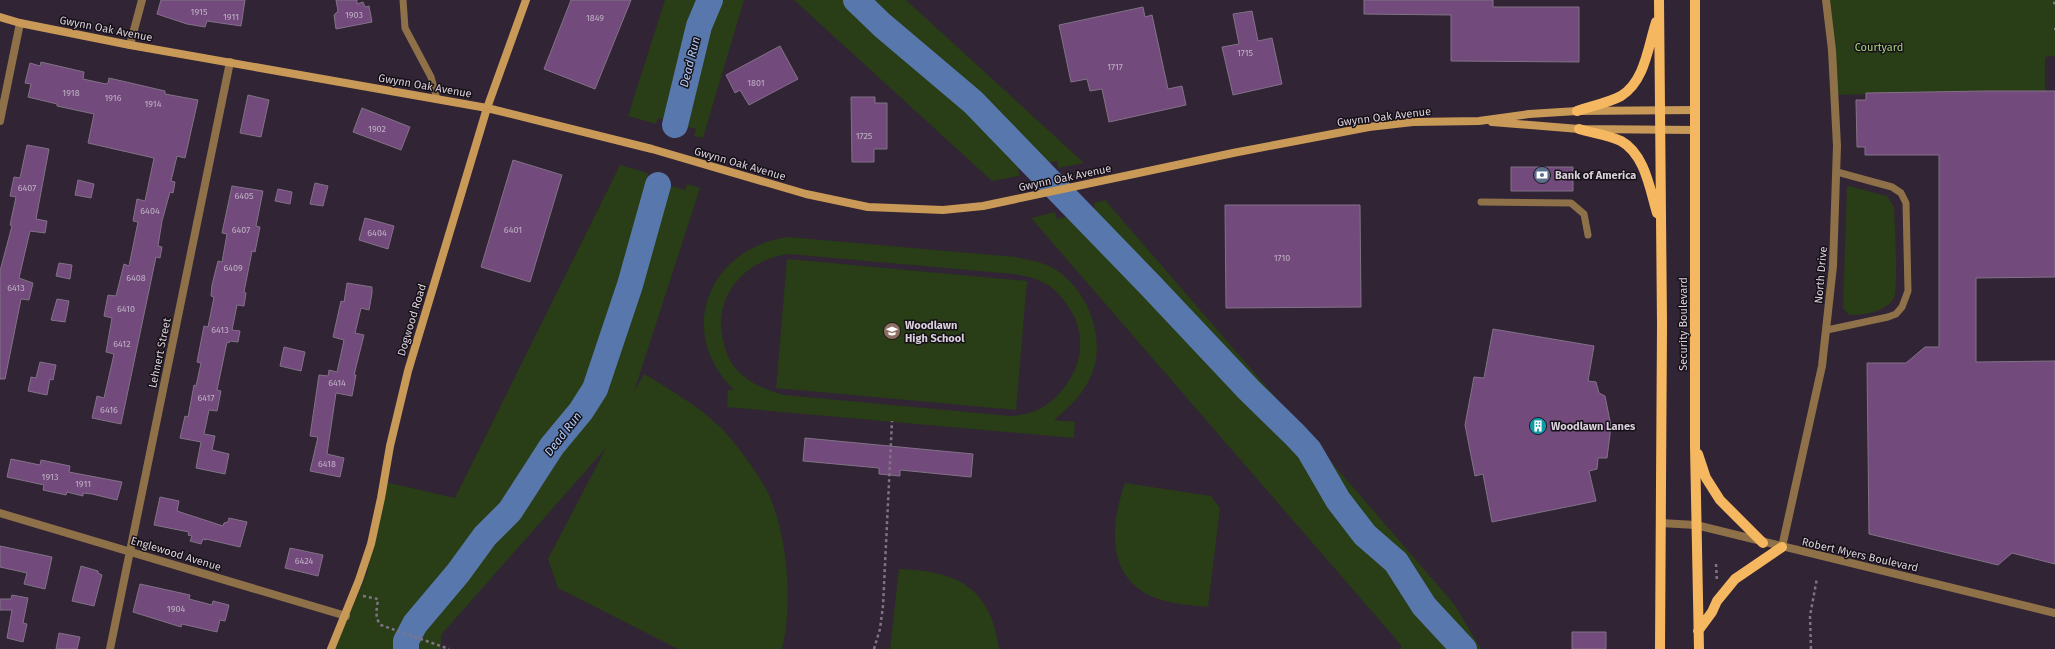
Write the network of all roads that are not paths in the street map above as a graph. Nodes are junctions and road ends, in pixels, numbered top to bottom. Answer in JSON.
{"nodes":[{"id":1,"x":142,"y":0,"type":"edge"},
{"id":2,"x":403,"y":0,"type":"edge"},
{"id":3,"x":526,"y":0,"type":"edge"},
{"id":4,"x":1696,"y":0,"type":"edge"},
{"id":5,"x":1826,"y":0,"type":"edge"},
{"id":6,"x":1659,"y":4,"type":"edge"},
{"id":7,"x":0,"y":17,"type":"edge"},
{"id":8,"x":20,"y":23,"type":"junction"},
{"id":9,"x":130,"y":45,"type":"junction"},
{"id":10,"x":230,"y":62,"type":"junction"},
{"id":11,"x":437,"y":99,"type":"junction"},
{"id":12,"x":487,"y":108,"type":"junction"},
{"id":13,"x":1659,"y":110,"type":"junction"},
{"id":14,"x":1696,"y":110,"type":"junction"},
{"id":15,"x":1577,"y":111,"type":"junction"},
{"id":16,"x":0,"y":121,"type":"edge"},
{"id":17,"x":1479,"y":121,"type":"junction"},
{"id":18,"x":1579,"y":129,"type":"junction"},
{"id":19,"x":1659,"y":130,"type":"junction"},
{"id":20,"x":1696,"y":130,"type":"junction"},
{"id":21,"x":1837,"y":172,"type":"junction"},
{"id":22,"x":1481,"y":202,"type":"dead end"},
{"id":23,"x":1661,"y":223,"type":"junction"},
{"id":24,"x":1588,"y":235,"type":"dead end"},
{"id":25,"x":1827,"y":330,"type":"junction"},
{"id":26,"x":1695,"y":446,"type":"junction"},
{"id":27,"x":0,"y":513,"type":"edge"},
{"id":28,"x":1660,"y":523,"type":"junction"},
{"id":29,"x":1696,"y":525,"type":"junction"},
{"id":30,"x":1764,"y":542,"type":"junction"},
{"id":31,"x":1782,"y":547,"type":"junction"},
{"id":32,"x":130,"y":552,"type":"junction"},
{"id":33,"x":2055,"y":613,"type":"edge"},
{"id":34,"x":346,"y":616,"type":"junction"},
{"id":35,"x":1698,"y":631,"type":"junction"},
{"id":36,"x":110,"y":649,"type":"edge"},
{"id":37,"x":331,"y":649,"type":"edge"},
{"id":38,"x":1660,"y":649,"type":"edge"},
{"id":39,"x":1699,"y":649,"type":"edge"}],
"edges":[{"from":1,"to":9,"type":"street"},
{"from":2,"to":11,"type":"lane"},
{"from":3,"to":12,"type":"street","name":"Dogwood Road"},
{"from":4,"to":14,"type":"main road","name":"Security Boulevard"},
{"from":5,"to":21,"type":"street","name":"North Drive"},
{"from":6,"to":13,"type":"main road","name":"Security Boulevard"},
{"from":6,"to":15,"type":"main road"},
{"from":7,"to":8,"type":"street","name":"Gwynn Oak Avenue"},
{"from":8,"to":9,"type":"street","name":"Gwynn Oak Avenue"},
{"from":8,"to":16,"type":"street"},
{"from":9,"to":10,"type":"street","name":"Gwynn Oak Avenue"},
{"from":10,"to":11,"type":"street","name":"Gwynn Oak Avenue"},
{"from":10,"to":32,"type":"street","name":"Lehnert Street"},
{"from":11,"to":12,"type":"street","name":"Gwynn Oak Avenue"},
{"from":12,"to":17,"type":"street","name":"Gwynn Oak Avenue"},
{"from":12,"to":34,"type":"street","name":"Dogwood Road"},
{"from":13,"to":14,"type":"street","name":"Gwynn Oak Avenue"},
{"from":13,"to":15,"type":"street","name":"Gwynn Oak Avenue"},
{"from":13,"to":19,"type":"main road","name":"Security Boulevard"},
{"from":14,"to":20,"type":"main road","name":"Security Boulevard"},
{"from":15,"to":17,"type":"street","name":"Gwynn Oak Avenue"},
{"from":17,"to":18,"type":"street","name":"Gwynn Oak Avenue"},
{"from":18,"to":19,"type":"street","name":"Gwynn Oak Avenue"},
{"from":18,"to":23,"type":"main road"},
{"from":19,"to":20,"type":"street","name":"Gwynn Oak Avenue"},
{"from":19,"to":23,"type":"main road","name":"Security Boulevard"},
{"from":20,"to":26,"type":"main road","name":"Security Boulevard"},
{"from":21,"to":25,"type":"street","name":"North Drive"},
{"from":21,"to":25,"type":"lane"},
{"from":22,"to":24,"type":"lane"},
{"from":23,"to":28,"type":"main road","name":"Security Boulevard"},
{"from":25,"to":31,"type":"street","name":"North Drive"},
{"from":26,"to":29,"type":"main road","name":"Security Boulevard"},
{"from":26,"to":30,"type":"main road"},
{"from":27,"to":32,"type":"street","name":"Englewood Avenue"},
{"from":28,"to":29,"type":"street","name":"Robert Myers Boulevard"},
{"from":28,"to":38,"type":"main road","name":"Security Boulevard"},
{"from":29,"to":30,"type":"street","name":"Robert Myers Boulevard"},
{"from":29,"to":35,"type":"main road","name":"Security Boulevard"},
{"from":30,"to":31,"type":"street","name":"Robert Myers Boulevard"},
{"from":31,"to":33,"type":"street","name":"Robert Myers Boulevard"},
{"from":31,"to":35,"type":"main road"},
{"from":32,"to":34,"type":"street","name":"Englewood Avenue"},
{"from":32,"to":36,"type":"street","name":"Lehnert Street"},
{"from":34,"to":37,"type":"street","name":"Dogwood Road"},
{"from":35,"to":39,"type":"main road","name":"Security Boulevard"}]}
